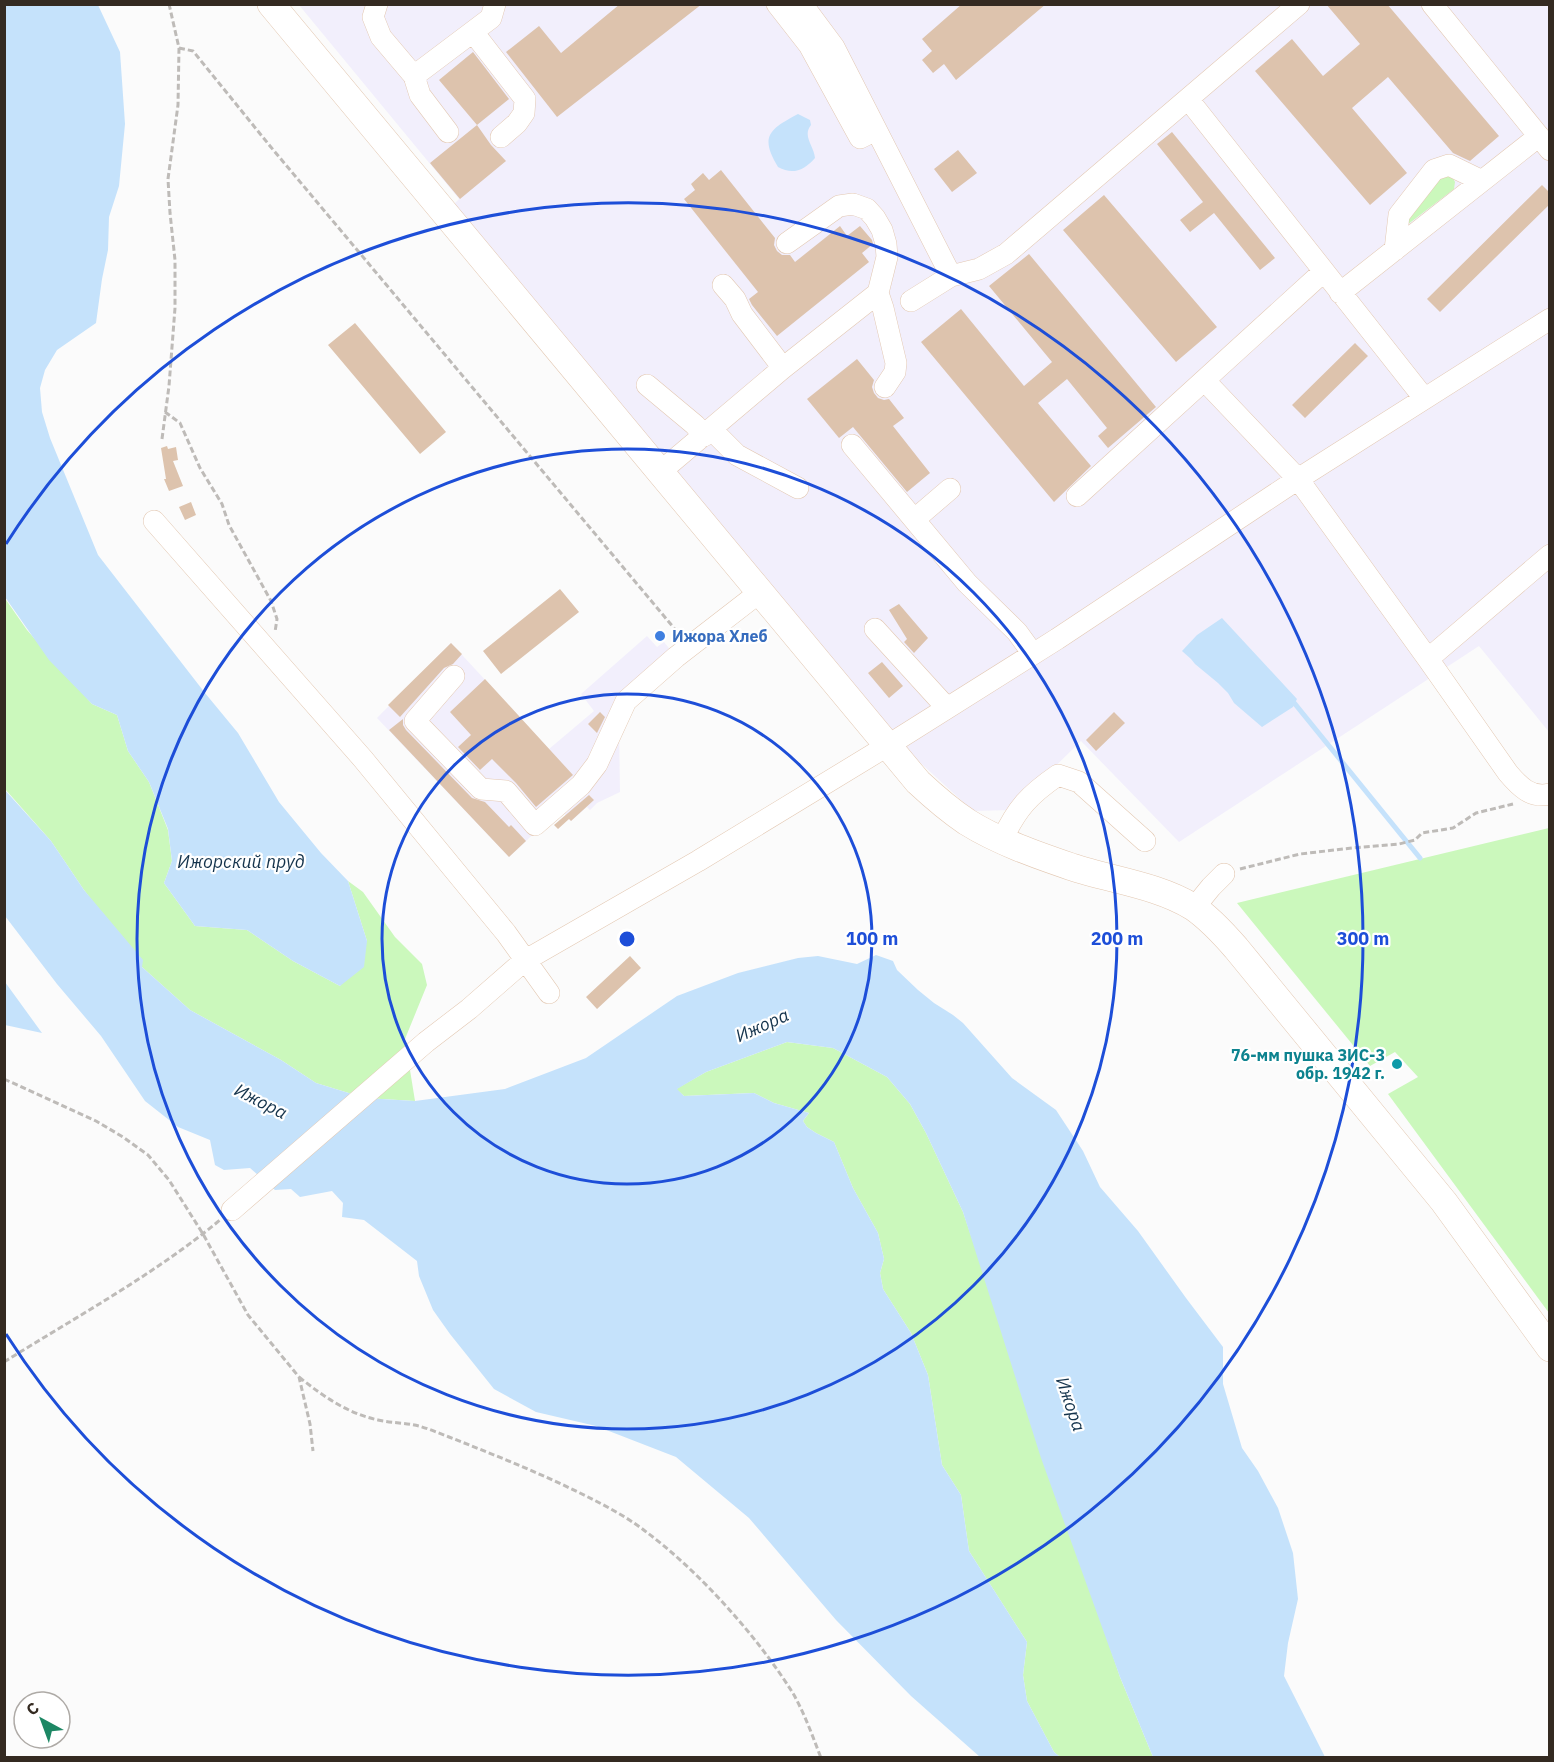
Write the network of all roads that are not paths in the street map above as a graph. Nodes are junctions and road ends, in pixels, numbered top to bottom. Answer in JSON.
{"nodes":[{"id":1,"x":271,"y":4,"type":"edge"},
{"id":2,"x":377,"y":4,"type":"edge"},
{"id":3,"x":495,"y":4,"type":"edge"},
{"id":4,"x":777,"y":4,"type":"edge"},
{"id":5,"x":802,"y":4,"type":"edge"},
{"id":6,"x":1299,"y":4,"type":"edge"},
{"id":7,"x":1432,"y":4,"type":"edge"},
{"id":8,"x":473,"y":32,"type":"junction"},
{"id":9,"x":414,"y":76,"type":"junction"},
{"id":10,"x":1188,"y":99,"type":"junction"},
{"id":11,"x":876,"y":130,"type":"junction"},
{"id":12,"x":448,"y":132,"type":"dead end"},
{"id":13,"x":501,"y":137,"type":"dead end"},
{"id":14,"x":1544,"y":143,"type":"edge"},
{"id":15,"x":1482,"y":181,"type":"junction"},
{"id":16,"x":787,"y":243,"type":"dead end"},
{"id":17,"x":1395,"y":250,"type":"junction"},
{"id":18,"x":1323,"y":272,"type":"junction"},
{"id":19,"x":951,"y":276,"type":"junction"},
{"id":20,"x":723,"y":285,"type":"dead end"},
{"id":21,"x":878,"y":293,"type":"junction"},
{"id":22,"x":1340,"y":293,"type":"junction"},
{"id":23,"x":911,"y":301,"type":"dead end"},
{"id":24,"x":1550,"y":319,"type":"edge"},
{"id":25,"x":783,"y":368,"type":"junction"},
{"id":26,"x":1205,"y":381,"type":"junction"},
{"id":27,"x":647,"y":385,"type":"dead end"},
{"id":28,"x":885,"y":387,"type":"dead end"},
{"id":29,"x":1424,"y":398,"type":"junction"},
{"id":30,"x":708,"y":433,"type":"junction"},
{"id":31,"x":852,"y":445,"type":"dead end"},
{"id":32,"x":660,"y":472,"type":"junction"},
{"id":33,"x":1298,"y":479,"type":"junction"},
{"id":34,"x":798,"y":488,"type":"dead end"},
{"id":35,"x":950,"y":489,"type":"dead end"},
{"id":36,"x":1077,"y":496,"type":"dead end"},
{"id":37,"x":915,"y":519,"type":"junction"},
{"id":38,"x":154,"y":521,"type":"dead end"},
{"id":39,"x":1550,"y":555,"type":"edge"},
{"id":40,"x":760,"y":592,"type":"junction"},
{"id":41,"x":875,"y":629,"type":"dead end"},
{"id":42,"x":1033,"y":654,"type":"junction"},
{"id":43,"x":1433,"y":666,"type":"junction"},
{"id":44,"x":454,"y":676,"type":"dead end"},
{"id":45,"x":940,"y":694,"type":"junction"},
{"id":46,"x":887,"y":746,"type":"junction"},
{"id":47,"x":1546,"y":795,"type":"edge"},
{"id":48,"x":1002,"y":840,"type":"junction"},
{"id":49,"x":1145,"y":841,"type":"dead end"},
{"id":50,"x":1224,"y":874,"type":"road end"},
{"id":51,"x":1194,"y":908,"type":"junction"},
{"id":52,"x":524,"y":961,"type":"junction"},
{"id":53,"x":549,"y":993,"type":"dead end"},
{"id":54,"x":232,"y":1210,"type":"road end"},
{"id":55,"x":1550,"y":1348,"type":"edge"}],
"edges":[{"from":1,"to":32,"type":"main road"},
{"from":2,"to":9,"type":"street"},
{"from":3,"to":8,"type":"street"},
{"from":4,"to":11,"type":"street"},
{"from":5,"to":11,"type":"street"},
{"from":6,"to":10,"type":"street"},
{"from":7,"to":14,"type":"street"},
{"from":8,"to":9,"type":"street"},
{"from":8,"to":13,"type":"street"},
{"from":9,"to":12,"type":"street"},
{"from":10,"to":18,"type":"street"},
{"from":10,"to":19,"type":"street"},
{"from":11,"to":19,"type":"street"},
{"from":14,"to":15,"type":"street"},
{"from":15,"to":17,"type":"street"},
{"from":15,"to":17,"type":"street"},
{"from":16,"to":21,"type":"street"},
{"from":17,"to":22,"type":"street"},
{"from":18,"to":22,"type":"street"},
{"from":18,"to":26,"type":"street"},
{"from":19,"to":23,"type":"street"},
{"from":20,"to":25,"type":"street"},
{"from":21,"to":25,"type":"street"},
{"from":21,"to":28,"type":"street"},
{"from":22,"to":29,"type":"street"},
{"from":24,"to":29,"type":"street"},
{"from":25,"to":30,"type":"street"},
{"from":26,"to":33,"type":"street"},
{"from":26,"to":36,"type":"street"},
{"from":27,"to":30,"type":"street"},
{"from":29,"to":33,"type":"street"},
{"from":30,"to":32,"type":"street"},
{"from":30,"to":34,"type":"street"},
{"from":31,"to":37,"type":"street"},
{"from":32,"to":40,"type":"main road"},
{"from":33,"to":42,"type":"street"},
{"from":33,"to":43,"type":"street"},
{"from":35,"to":37,"type":"street"},
{"from":37,"to":42,"type":"street"},
{"from":38,"to":52,"type":"street"},
{"from":39,"to":43,"type":"street"},
{"from":40,"to":44,"type":"street"},
{"from":40,"to":46,"type":"main road"},
{"from":41,"to":45,"type":"street"},
{"from":42,"to":45,"type":"street"},
{"from":43,"to":47,"type":"street"},
{"from":45,"to":46,"type":"street"},
{"from":46,"to":48,"type":"main road"},
{"from":46,"to":52,"type":"street"},
{"from":48,"to":49,"type":"street"},
{"from":48,"to":51,"type":"main road"},
{"from":50,"to":51,"type":"street"},
{"from":51,"to":55,"type":"main road"},
{"from":52,"to":53,"type":"street"},
{"from":52,"to":54,"type":"street"}]}
